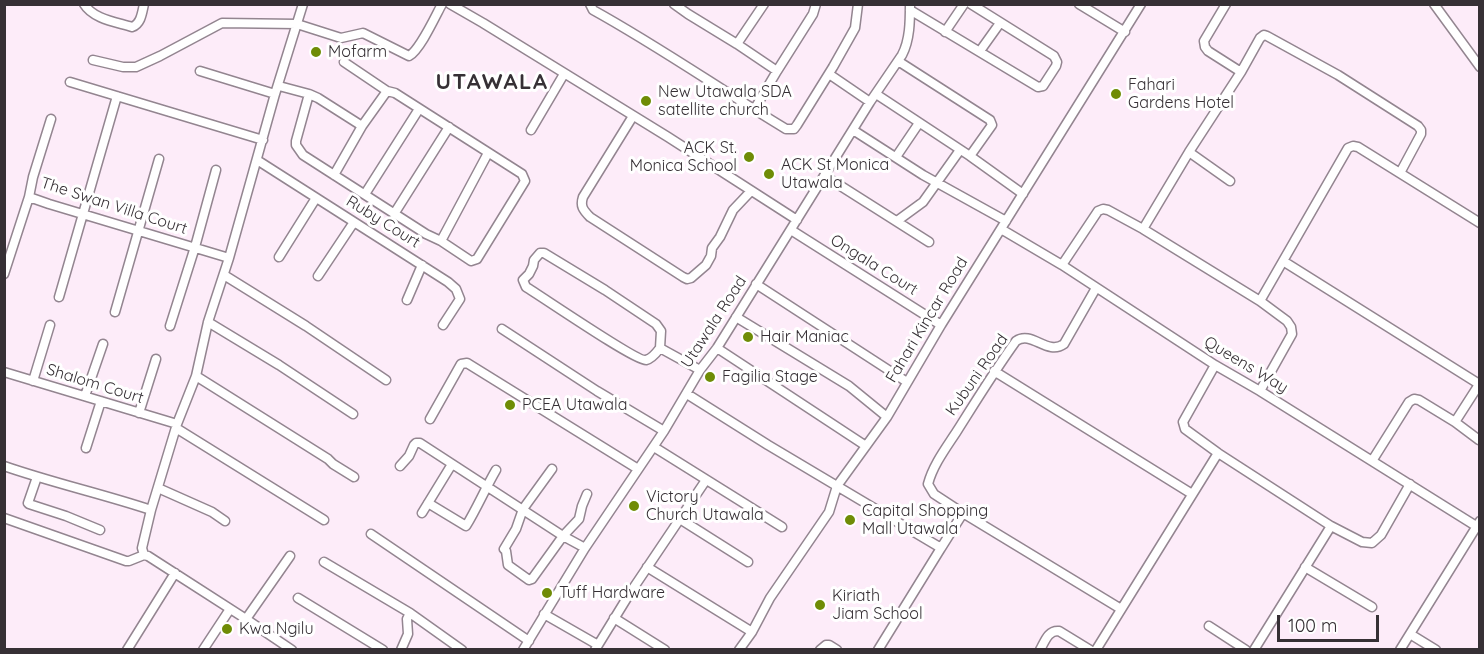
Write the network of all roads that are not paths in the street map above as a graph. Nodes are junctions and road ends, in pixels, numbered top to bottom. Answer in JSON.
{"nodes":[{"id":1,"x":84,"y":4,"type":"edge"},
{"id":2,"x":144,"y":4,"type":"edge"},
{"id":3,"x":303,"y":4,"type":"edge"},
{"id":4,"x":442,"y":4,"type":"edge"},
{"id":5,"x":450,"y":4,"type":"edge"},
{"id":6,"x":590,"y":4,"type":"edge"},
{"id":7,"x":674,"y":4,"type":"edge"},
{"id":8,"x":764,"y":4,"type":"edge"},
{"id":9,"x":816,"y":4,"type":"edge"},
{"id":10,"x":858,"y":4,"type":"edge"},
{"id":11,"x":964,"y":4,"type":"edge"},
{"id":12,"x":971,"y":4,"type":"edge"},
{"id":13,"x":1079,"y":4,"type":"edge"},
{"id":14,"x":1141,"y":4,"type":"edge"},
{"id":15,"x":1226,"y":4,"type":"edge"},
{"id":16,"x":1435,"y":5,"type":"edge"},
{"id":17,"x":910,"y":7,"type":"edge"},
{"id":18,"x":1092,"y":8,"type":"edge"},
{"id":19,"x":1000,"y":23,"type":"junction"},
{"id":20,"x":297,"y":24,"type":"junction"},
{"id":21,"x":945,"y":32,"type":"junction"},
{"id":22,"x":1125,"y":32,"type":"junction"},
{"id":23,"x":737,"y":44,"type":"junction"},
{"id":24,"x":980,"y":51,"type":"junction"},
{"id":25,"x":93,"y":60,"type":"dead end"},
{"id":26,"x":344,"y":62,"type":"dead end"},
{"id":27,"x":898,"y":62,"type":"junction"},
{"id":28,"x":1479,"y":67,"type":"edge"},
{"id":29,"x":200,"y":71,"type":"dead end"},
{"id":30,"x":777,"y":71,"type":"junction"},
{"id":31,"x":1241,"y":72,"type":"junction"},
{"id":32,"x":564,"y":74,"type":"junction"},
{"id":33,"x":829,"y":74,"type":"junction"},
{"id":34,"x":70,"y":82,"type":"dead end"},
{"id":35,"x":277,"y":90,"type":"junction"},
{"id":36,"x":387,"y":91,"type":"junction"},
{"id":37,"x":309,"y":94,"type":"junction"},
{"id":38,"x":876,"y":94,"type":"junction"},
{"id":39,"x":117,"y":96,"type":"junction"},
{"id":40,"x":870,"y":102,"type":"junction"},
{"id":41,"x":419,"y":109,"type":"junction"},
{"id":42,"x":754,"y":110,"type":"junction"},
{"id":43,"x":633,"y":116,"type":"junction"},
{"id":44,"x":51,"y":119,"type":"dead end"},
{"id":45,"x":919,"y":123,"type":"junction"},
{"id":46,"x":362,"y":126,"type":"junction"},
{"id":47,"x":449,"y":127,"type":"junction"},
{"id":48,"x":531,"y":130,"type":"dead end"},
{"id":49,"x":853,"y":130,"type":"junction"},
{"id":50,"x":263,"y":140,"type":"junction"},
{"id":51,"x":960,"y":150,"type":"junction"},
{"id":52,"x":1189,"y":152,"type":"junction"},
{"id":53,"x":489,"y":153,"type":"junction"},
{"id":54,"x":970,"y":156,"type":"junction"},
{"id":55,"x":896,"y":157,"type":"junction"},
{"id":56,"x":159,"y":159,"type":"dead end"},
{"id":57,"x":257,"y":160,"type":"junction"},
{"id":58,"x":216,"y":170,"type":"dead end"},
{"id":59,"x":1400,"y":173,"type":"junction"},
{"id":60,"x":334,"y":175,"type":"junction"},
{"id":61,"x":825,"y":176,"type":"junction"},
{"id":62,"x":1230,"y":181,"type":"dead end"},
{"id":63,"x":937,"y":182,"type":"junction"},
{"id":64,"x":751,"y":191,"type":"junction"},
{"id":65,"x":365,"y":194,"type":"junction"},
{"id":66,"x":1023,"y":194,"type":"junction"},
{"id":67,"x":29,"y":197,"type":"junction"},
{"id":68,"x":316,"y":198,"type":"junction"},
{"id":69,"x":82,"y":214,"type":"junction"},
{"id":70,"x":394,"y":214,"type":"junction"},
{"id":71,"x":797,"y":220,"type":"junction"},
{"id":72,"x":897,"y":221,"type":"junction"},
{"id":73,"x":354,"y":222,"type":"junction"},
{"id":74,"x":1479,"y":223,"type":"edge"},
{"id":75,"x":1003,"y":225,"type":"junction"},
{"id":76,"x":1143,"y":229,"type":"junction"},
{"id":77,"x":138,"y":230,"type":"junction"},
{"id":78,"x":791,"y":230,"type":"junction"},
{"id":79,"x":441,"y":241,"type":"junction"},
{"id":80,"x":929,"y":242,"type":"dead end"},
{"id":81,"x":195,"y":248,"type":"junction"},
{"id":82,"x":279,"y":257,"type":"dead end"},
{"id":83,"x":229,"y":258,"type":"junction"},
{"id":84,"x":1283,"y":261,"type":"junction"},
{"id":85,"x":422,"y":265,"type":"junction"},
{"id":86,"x":1062,"y":265,"type":"junction"},
{"id":87,"x":4,"y":274,"type":"edge"},
{"id":88,"x":224,"y":275,"type":"junction"},
{"id":89,"x":318,"y":276,"type":"dead end"},
{"id":90,"x":756,"y":284,"type":"junction"},
{"id":91,"x":1096,"y":288,"type":"junction"},
{"id":92,"x":59,"y":297,"type":"dead end"},
{"id":93,"x":407,"y":300,"type":"dead end"},
{"id":94,"x":1260,"y":301,"type":"junction"},
{"id":95,"x":115,"y":312,"type":"dead end"},
{"id":96,"x":736,"y":317,"type":"junction"},
{"id":97,"x":208,"y":322,"type":"junction"},
{"id":98,"x":50,"y":325,"type":"dead end"},
{"id":99,"x":442,"y":325,"type":"dead end"},
{"id":100,"x":941,"y":325,"type":"junction"},
{"id":101,"x":170,"y":326,"type":"dead end"},
{"id":102,"x":502,"y":329,"type":"dead end"},
{"id":103,"x":103,"y":344,"type":"dead end"},
{"id":104,"x":660,"y":348,"type":"junction"},
{"id":105,"x":717,"y":348,"type":"junction"},
{"id":106,"x":156,"y":359,"type":"dead end"},
{"id":107,"x":1215,"y":365,"type":"junction"},
{"id":108,"x":700,"y":370,"type":"junction"},
{"id":109,"x":994,"y":371,"type":"junction"},
{"id":110,"x":5,"y":372,"type":"edge"},
{"id":111,"x":196,"y":376,"type":"junction"},
{"id":112,"x":386,"y":380,"type":"dead end"},
{"id":113,"x":33,"y":381,"type":"junction"},
{"id":114,"x":907,"y":382,"type":"junction"},
{"id":115,"x":1479,"y":384,"type":"edge"},
{"id":116,"x":1260,"y":390,"type":"junction"},
{"id":117,"x":687,"y":394,"type":"junction"},
{"id":118,"x":85,"y":396,"type":"junction"},
{"id":119,"x":101,"y":401,"type":"junction"},
{"id":120,"x":139,"y":412,"type":"junction"},
{"id":121,"x":353,"y":414,"type":"dead end"},
{"id":122,"x":887,"y":417,"type":"junction"},
{"id":123,"x":430,"y":419,"type":"dead end"},
{"id":124,"x":1455,"y":422,"type":"junction"},
{"id":125,"x":177,"y":426,"type":"junction"},
{"id":126,"x":664,"y":431,"type":"junction"},
{"id":127,"x":1479,"y":440,"type":"edge"},
{"id":128,"x":866,"y":446,"type":"junction"},
{"id":129,"x":654,"y":447,"type":"junction"},
{"id":130,"x":86,"y":448,"type":"dead end"},
{"id":131,"x":1218,"y":453,"type":"junction"},
{"id":132,"x":1372,"y":461,"type":"junction"},
{"id":133,"x":452,"y":464,"type":"junction"},
{"id":134,"x":4,"y":466,"type":"edge"},
{"id":135,"x":400,"y":466,"type":"dead end"},
{"id":136,"x":552,"y":469,"type":"dead end"},
{"id":137,"x":638,"y":469,"type":"junction"},
{"id":138,"x":496,"y":470,"type":"dead end"},
{"id":139,"x":36,"y":477,"type":"junction"},
{"id":140,"x":354,"y":477,"type":"dead end"},
{"id":141,"x":706,"y":480,"type":"junction"},
{"id":142,"x":1410,"y":484,"type":"junction"},
{"id":143,"x":487,"y":486,"type":"junction"},
{"id":144,"x":837,"y":486,"type":"junction"},
{"id":145,"x":158,"y":488,"type":"junction"},
{"id":146,"x":587,"y":494,"type":"dead end"},
{"id":147,"x":1192,"y":494,"type":"junction"},
{"id":148,"x":428,"y":503,"type":"junction"},
{"id":149,"x":523,"y":509,"type":"junction"},
{"id":150,"x":151,"y":510,"type":"junction"},
{"id":151,"x":422,"y":513,"type":"dead end"},
{"id":152,"x":963,"y":513,"type":"junction"},
{"id":153,"x":4,"y":518,"type":"edge"},
{"id":154,"x":680,"y":519,"type":"junction"},
{"id":155,"x":324,"y":520,"type":"dead end"},
{"id":156,"x":225,"y":521,"type":"dead end"},
{"id":157,"x":1478,"y":524,"type":"edge"},
{"id":158,"x":1331,"y":526,"type":"junction"},
{"id":159,"x":782,"y":527,"type":"dead end"},
{"id":160,"x":100,"y":530,"type":"dead end"},
{"id":161,"x":371,"y":534,"type":"dead end"},
{"id":162,"x":563,"y":536,"type":"junction"},
{"id":163,"x":585,"y":548,"type":"junction"},
{"id":164,"x":941,"y":548,"type":"junction"},
{"id":165,"x":144,"y":555,"type":"junction"},
{"id":166,"x":290,"y":556,"type":"dead end"},
{"id":167,"x":324,"y":562,"type":"dead end"},
{"id":168,"x":748,"y":562,"type":"dead end"},
{"id":169,"x":647,"y":567,"type":"junction"},
{"id":170,"x":1305,"y":567,"type":"junction"},
{"id":171,"x":175,"y":573,"type":"junction"},
{"id":172,"x":298,"y":598,"type":"dead end"},
{"id":173,"x":1372,"y":607,"type":"dead end"},
{"id":174,"x":230,"y":609,"type":"junction"},
{"id":175,"x":1121,"y":609,"type":"junction"},
{"id":176,"x":410,"y":613,"type":"junction"},
{"id":177,"x":544,"y":614,"type":"junction"},
{"id":178,"x":614,"y":618,"type":"junction"},
{"id":179,"x":246,"y":619,"type":"junction"},
{"id":180,"x":1209,"y":626,"type":"dead end"},
{"id":181,"x":752,"y":632,"type":"junction"},
{"id":182,"x":1410,"y":634,"type":"junction"},
{"id":183,"x":529,"y":640,"type":"junction"},
{"id":184,"x":597,"y":647,"type":"edge"},
{"id":185,"x":127,"y":650,"type":"edge"},
{"id":186,"x":203,"y":650,"type":"edge"},
{"id":187,"x":292,"y":650,"type":"edge"},
{"id":188,"x":383,"y":650,"type":"edge"},
{"id":189,"x":401,"y":650,"type":"edge"},
{"id":190,"x":462,"y":650,"type":"edge"},
{"id":191,"x":523,"y":650,"type":"edge"},
{"id":192,"x":665,"y":650,"type":"edge"},
{"id":193,"x":739,"y":650,"type":"edge"},
{"id":194,"x":820,"y":650,"type":"edge"},
{"id":195,"x":837,"y":650,"type":"edge"},
{"id":196,"x":878,"y":650,"type":"edge"},
{"id":197,"x":1040,"y":650,"type":"edge"},
{"id":198,"x":1090,"y":650,"type":"edge"},
{"id":199,"x":1095,"y":650,"type":"edge"},
{"id":200,"x":1246,"y":650,"type":"edge"},
{"id":201,"x":1254,"y":650,"type":"edge"},
{"id":202,"x":1400,"y":650,"type":"edge"},
{"id":203,"x":1436,"y":650,"type":"edge"}],
"edges":[{"from":1,"to":2,"type":"street"},
{"from":3,"to":20,"type":"street"},
{"from":4,"to":20,"type":"street"},
{"from":5,"to":32,"type":"street"},
{"from":6,"to":42,"type":"street"},
{"from":7,"to":23,"type":"street"},
{"from":8,"to":23,"type":"street"},
{"from":9,"to":30,"type":"street"},
{"from":10,"to":33,"type":"street"},
{"from":11,"to":21,"type":"street"},
{"from":12,"to":19,"type":"street"},
{"from":13,"to":18,"type":"street"},
{"from":14,"to":22,"type":"street","name":"Fahari Kincar Road"},
{"from":15,"to":31,"type":"street"},
{"from":16,"to":28,"type":"street"},
{"from":17,"to":21,"type":"street"},
{"from":17,"to":27,"type":"street","name":"Utawala Road"},
{"from":18,"to":22,"type":"street"},
{"from":19,"to":24,"type":"street"},
{"from":19,"to":24,"type":"street"},
{"from":20,"to":25,"type":"street"},
{"from":20,"to":35,"type":"street"},
{"from":21,"to":24,"type":"street"},
{"from":22,"to":66,"type":"street","name":"Fahari Kincar Road"},
{"from":23,"to":30,"type":"street"},
{"from":26,"to":36,"type":"street"},
{"from":27,"to":38,"type":"street","name":"Utawala Road"},
{"from":27,"to":54,"type":"street"},
{"from":29,"to":35,"type":"street"},
{"from":30,"to":42,"type":"street"},
{"from":31,"to":52,"type":"street"},
{"from":31,"to":59,"type":"street"},
{"from":32,"to":43,"type":"street"},
{"from":32,"to":48,"type":"street"},
{"from":33,"to":40,"type":"street"},
{"from":33,"to":42,"type":"street"},
{"from":34,"to":39,"type":"street"},
{"from":35,"to":37,"type":"street"},
{"from":35,"to":50,"type":"street"},
{"from":36,"to":41,"type":"street"},
{"from":36,"to":46,"type":"street"},
{"from":37,"to":46,"type":"street"},
{"from":37,"to":60,"type":"street"},
{"from":38,"to":40,"type":"street","name":"Utawala Road"},
{"from":38,"to":45,"type":"street"},
{"from":39,"to":50,"type":"street"},
{"from":39,"to":69,"type":"street"},
{"from":40,"to":49,"type":"street","name":"Utawala Road"},
{"from":41,"to":47,"type":"street"},
{"from":41,"to":65,"type":"street"},
{"from":43,"to":64,"type":"street"},
{"from":43,"to":64,"type":"street"},
{"from":44,"to":67,"type":"street","name":"The Swan Villa Court"},
{"from":45,"to":51,"type":"street"},
{"from":45,"to":55,"type":"street"},
{"from":46,"to":60,"type":"street"},
{"from":47,"to":53,"type":"street"},
{"from":47,"to":70,"type":"street"},
{"from":49,"to":55,"type":"street","name":"Queens Way"},
{"from":49,"to":61,"type":"street","name":"Utawala Road"},
{"from":50,"to":57,"type":"street"},
{"from":51,"to":54,"type":"street"},
{"from":51,"to":63,"type":"street"},
{"from":52,"to":62,"type":"street"},
{"from":52,"to":76,"type":"street"},
{"from":53,"to":79,"type":"street"},
{"from":53,"to":79,"type":"street"},
{"from":54,"to":66,"type":"street"},
{"from":55,"to":63,"type":"street","name":"Queens Way"},
{"from":56,"to":77,"type":"street"},
{"from":57,"to":68,"type":"street","name":"Ruby Court"},
{"from":57,"to":83,"type":"street"},
{"from":58,"to":81,"type":"street"},
{"from":59,"to":74,"type":"street"},
{"from":59,"to":84,"type":"street"},
{"from":60,"to":65,"type":"street"},
{"from":61,"to":71,"type":"street","name":"Utawala Road"},
{"from":61,"to":72,"type":"street"},
{"from":63,"to":72,"type":"street"},
{"from":63,"to":75,"type":"street","name":"Queens Way"},
{"from":64,"to":71,"type":"street"},
{"from":65,"to":70,"type":"street"},
{"from":66,"to":75,"type":"street","name":"Fahari Kincar Road"},
{"from":67,"to":69,"type":"street","name":"The Swan Villa Court"},
{"from":67,"to":87,"type":"street"},
{"from":68,"to":73,"type":"street","name":"Ruby Court"},
{"from":68,"to":82,"type":"street"},
{"from":69,"to":77,"type":"street","name":"The Swan Villa Court"},
{"from":69,"to":92,"type":"street"},
{"from":70,"to":79,"type":"street"},
{"from":71,"to":78,"type":"street","name":"Utawala Road"},
{"from":72,"to":80,"type":"street"},
{"from":73,"to":85,"type":"street","name":"Ruby Court"},
{"from":73,"to":89,"type":"street"},
{"from":75,"to":86,"type":"street","name":"Queens Way"},
{"from":75,"to":100,"type":"street","name":"Fahari Kincar Road"},
{"from":76,"to":86,"type":"street"},
{"from":76,"to":94,"type":"street"},
{"from":77,"to":81,"type":"street","name":"The Swan Villa Court"},
{"from":77,"to":95,"type":"street"},
{"from":78,"to":90,"type":"street","name":"Utawala Road"},
{"from":78,"to":100,"type":"street","name":"Ongala Court"},
{"from":81,"to":83,"type":"street","name":"The Swan Villa Court"},
{"from":81,"to":101,"type":"street"},
{"from":83,"to":88,"type":"street"},
{"from":84,"to":94,"type":"street"},
{"from":84,"to":115,"type":"street"},
{"from":85,"to":93,"type":"street"},
{"from":85,"to":99,"type":"street","name":"Ruby Court"},
{"from":86,"to":91,"type":"street","name":"Queens Way"},
{"from":88,"to":97,"type":"street"},
{"from":88,"to":112,"type":"street"},
{"from":90,"to":96,"type":"street","name":"Utawala Road"},
{"from":90,"to":114,"type":"street"},
{"from":91,"to":107,"type":"street","name":"Queens Way"},
{"from":91,"to":109,"type":"street","name":"Kubuni Road"},
{"from":94,"to":116,"type":"street"},
{"from":96,"to":105,"type":"street","name":"Utawala Road"},
{"from":96,"to":122,"type":"street"},
{"from":97,"to":111,"type":"street"},
{"from":97,"to":121,"type":"street"},
{"from":98,"to":113,"type":"street"},
{"from":100,"to":114,"type":"street","name":"Fahari Kincar Road"},
{"from":102,"to":126,"type":"street"},
{"from":103,"to":118,"type":"street"},
{"from":104,"to":104,"type":"street"},
{"from":104,"to":108,"type":"street"},
{"from":105,"to":108,"type":"street","name":"Utawala Road"},
{"from":105,"to":128,"type":"street"},
{"from":106,"to":120,"type":"street"},
{"from":107,"to":116,"type":"street","name":"Queens Way"},
{"from":107,"to":131,"type":"street"},
{"from":108,"to":117,"type":"street","name":"Utawala Road"},
{"from":109,"to":147,"type":"street"},
{"from":109,"to":152,"type":"street","name":"Kubuni Road"},
{"from":110,"to":113,"type":"street","name":"Shalom Court"},
{"from":111,"to":125,"type":"street"},
{"from":111,"to":140,"type":"street"},
{"from":113,"to":118,"type":"street","name":"Shalom Court"},
{"from":114,"to":122,"type":"street","name":"Fahari Kincar Road"},
{"from":115,"to":124,"type":"street"},
{"from":116,"to":132,"type":"street","name":"Queens Way"},
{"from":117,"to":126,"type":"street","name":"Utawala Road"},
{"from":117,"to":144,"type":"street"},
{"from":118,"to":119,"type":"street","name":"Shalom Court"},
{"from":119,"to":120,"type":"street","name":"Shalom Court"},
{"from":119,"to":130,"type":"street"},
{"from":120,"to":125,"type":"street","name":"Shalom Court"},
{"from":122,"to":128,"type":"street","name":"Fahari Kincar Road"},
{"from":123,"to":137,"type":"street"},
{"from":124,"to":127,"type":"street"},
{"from":124,"to":132,"type":"street"},
{"from":125,"to":145,"type":"street"},
{"from":125,"to":155,"type":"street","name":"Shalom Court"},
{"from":126,"to":129,"type":"street","name":"Utawala Road"},
{"from":128,"to":144,"type":"street","name":"Fahari Kincar Road"},
{"from":129,"to":137,"type":"street","name":"Utawala Road"},
{"from":129,"to":141,"type":"street"},
{"from":131,"to":147,"type":"street"},
{"from":131,"to":158,"type":"street"},
{"from":132,"to":142,"type":"street","name":"Queens Way"},
{"from":133,"to":135,"type":"street"},
{"from":133,"to":143,"type":"street"},
{"from":133,"to":148,"type":"street"},
{"from":134,"to":139,"type":"street"},
{"from":136,"to":149,"type":"street"},
{"from":137,"to":163,"type":"street","name":"Utawala Road"},
{"from":138,"to":143,"type":"street"},
{"from":139,"to":150,"type":"street"},
{"from":139,"to":160,"type":"street"},
{"from":141,"to":154,"type":"street"},
{"from":141,"to":159,"type":"street"},
{"from":142,"to":157,"type":"street","name":"Queens Way"},
{"from":142,"to":158,"type":"street"},
{"from":143,"to":148,"type":"street"},
{"from":143,"to":149,"type":"street"},
{"from":144,"to":164,"type":"street"},
{"from":144,"to":181,"type":"street","name":"Fahari Kincar Road"},
{"from":145,"to":150,"type":"street"},
{"from":145,"to":156,"type":"street"},
{"from":146,"to":162,"type":"street"},
{"from":147,"to":175,"type":"street"},
{"from":148,"to":151,"type":"street"},
{"from":149,"to":162,"type":"street"},
{"from":149,"to":162,"type":"street"},
{"from":150,"to":165,"type":"street"},
{"from":152,"to":164,"type":"street"},
{"from":152,"to":175,"type":"street"},
{"from":153,"to":165,"type":"street"},
{"from":154,"to":168,"type":"street"},
{"from":154,"to":169,"type":"street"},
{"from":157,"to":182,"type":"street"},
{"from":158,"to":170,"type":"street"},
{"from":161,"to":183,"type":"street"},
{"from":162,"to":163,"type":"street"},
{"from":163,"to":177,"type":"street","name":"Utawala Road"},
{"from":164,"to":196,"type":"street"},
{"from":165,"to":171,"type":"street"},
{"from":166,"to":179,"type":"street"},
{"from":167,"to":176,"type":"street"},
{"from":169,"to":178,"type":"street"},
{"from":169,"to":181,"type":"street"},
{"from":170,"to":173,"type":"street"},
{"from":170,"to":201,"type":"street"},
{"from":171,"to":174,"type":"street"},
{"from":171,"to":185,"type":"street"},
{"from":172,"to":188,"type":"street"},
{"from":174,"to":179,"type":"street"},
{"from":174,"to":186,"type":"street"},
{"from":175,"to":199,"type":"street"},
{"from":176,"to":189,"type":"street"},
{"from":176,"to":190,"type":"street"},
{"from":177,"to":183,"type":"street","name":"Utawala Road"},
{"from":177,"to":184,"type":"street"},
{"from":178,"to":184,"type":"street"},
{"from":178,"to":192,"type":"street"},
{"from":179,"to":187,"type":"street"},
{"from":180,"to":200,"type":"street"},
{"from":181,"to":193,"type":"street","name":"Fahari Kincar Road"},
{"from":182,"to":202,"type":"street"},
{"from":182,"to":203,"type":"street"},
{"from":183,"to":191,"type":"street","name":"Utawala Road"},
{"from":194,"to":195,"type":"street"},
{"from":197,"to":198,"type":"street"}]}
